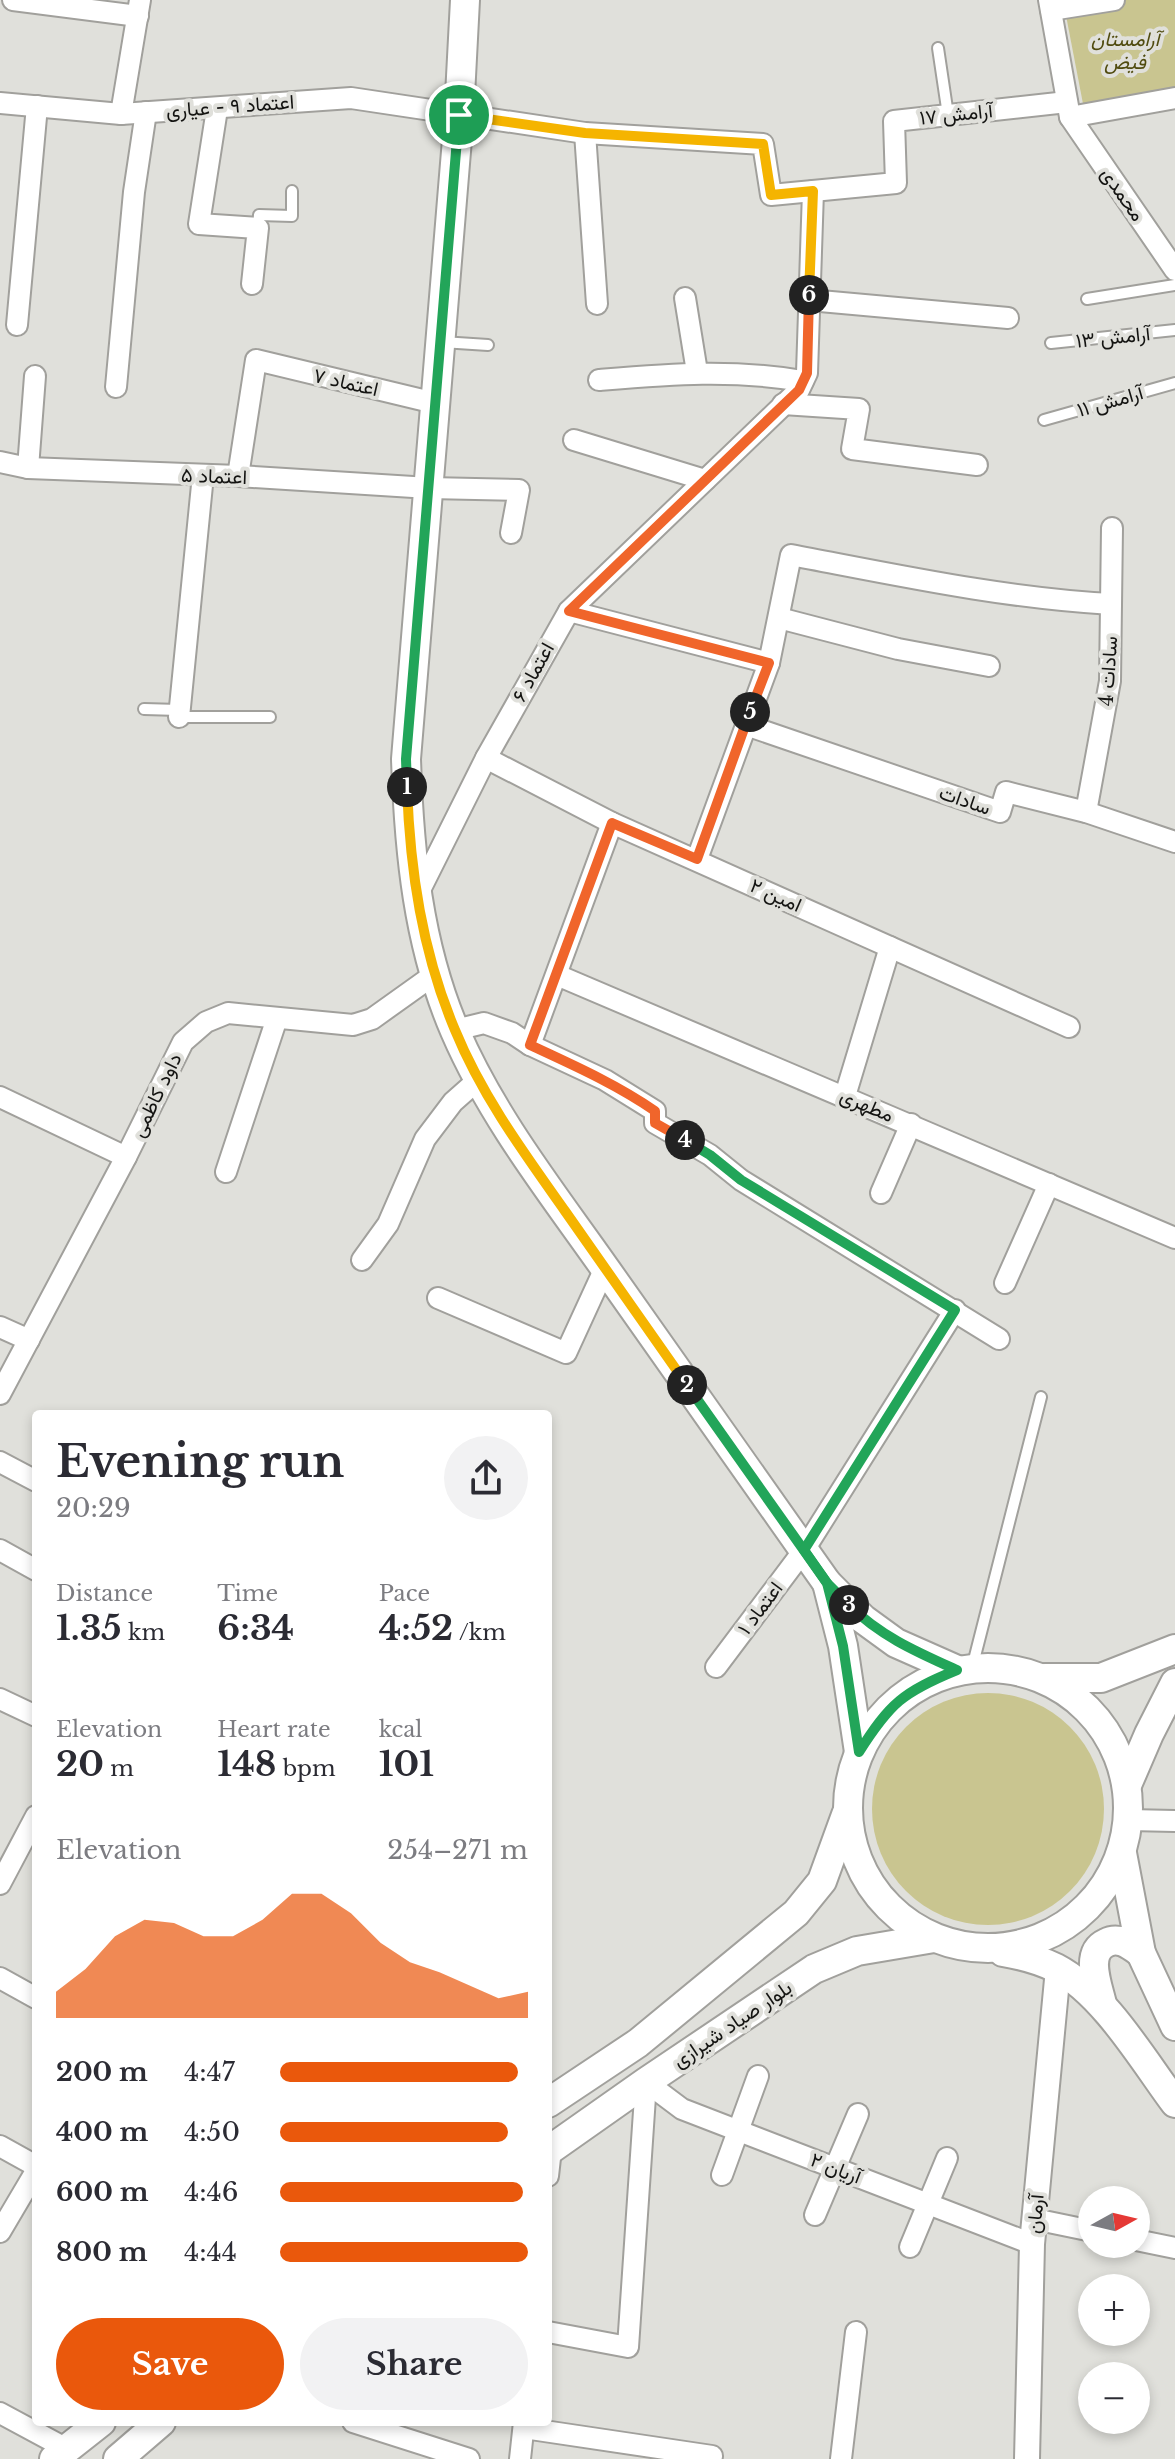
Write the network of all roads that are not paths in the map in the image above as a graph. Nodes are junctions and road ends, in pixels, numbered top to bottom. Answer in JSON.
{"nodes":[{"id":1,"x":13,"y":0,"type":"edge"},
{"id":2,"x":465,"y":0,"type":"edge"},
{"id":3,"x":1114,"y":0,"type":"edge"},
{"id":4,"x":1050,"y":5,"type":"edge"},
{"id":5,"x":139,"y":8,"type":"edge"},
{"id":6,"x":938,"y":48,"type":"dead end"},
{"id":7,"x":1175,"y":98,"type":"edge"},
{"id":8,"x":0,"y":103,"type":"edge"},
{"id":9,"x":37,"y":106,"type":"junction"},
{"id":10,"x":217,"y":109,"type":"junction"},
{"id":11,"x":1068,"y":110,"type":"junction"},
{"id":12,"x":146,"y":112,"type":"junction"},
{"id":13,"x":121,"y":114,"type":"junction"},
{"id":14,"x":459,"y":115,"type":"junction"},
{"id":15,"x":948,"y":115,"type":"junction"},
{"id":16,"x":585,"y":133,"type":"junction"},
{"id":17,"x":292,"y":191,"type":"dead end"},
{"id":18,"x":813,"y":191,"type":"junction"},
{"id":19,"x":258,"y":228,"type":"junction"},
{"id":20,"x":1175,"y":270,"type":"edge"},
{"id":21,"x":252,"y":284,"type":"dead end"},
{"id":22,"x":1175,"y":285,"type":"edge"},
{"id":23,"x":685,"y":298,"type":"dead end"},
{"id":24,"x":1087,"y":299,"type":"dead end"},
{"id":25,"x":809,"y":300,"type":"junction"},
{"id":26,"x":597,"y":304,"type":"dead end"},
{"id":27,"x":1008,"y":318,"type":"dead end"},
{"id":28,"x":17,"y":325,"type":"dead end"},
{"id":29,"x":1175,"y":330,"type":"edge"},
{"id":30,"x":440,"y":342,"type":"junction"},
{"id":31,"x":1051,"y":343,"type":"dead end"},
{"id":32,"x":488,"y":345,"type":"dead end"},
{"id":33,"x":697,"y":372,"type":"junction"},
{"id":34,"x":35,"y":376,"type":"dead end"},
{"id":35,"x":599,"y":380,"type":"dead end"},
{"id":36,"x":803,"y":381,"type":"junction"},
{"id":37,"x":1175,"y":383,"type":"edge"},
{"id":38,"x":116,"y":387,"type":"dead end"},
{"id":39,"x":435,"y":403,"type":"junction"},
{"id":40,"x":783,"y":404,"type":"junction"},
{"id":41,"x":1044,"y":420,"type":"dead end"},
{"id":42,"x":574,"y":440,"type":"dead end"},
{"id":43,"x":0,"y":462,"type":"edge"},
{"id":44,"x":977,"y":465,"type":"dead end"},
{"id":45,"x":28,"y":468,"type":"junction"},
{"id":46,"x":203,"y":475,"type":"junction"},
{"id":47,"x":238,"y":476,"type":"junction"},
{"id":48,"x":705,"y":480,"type":"junction"},
{"id":49,"x":429,"y":488,"type":"junction"},
{"id":50,"x":1112,"y":528,"type":"dead end"},
{"id":51,"x":511,"y":533,"type":"dead end"},
{"id":52,"x":1111,"y":604,"type":"junction"},
{"id":53,"x":569,"y":611,"type":"junction"},
{"id":54,"x":779,"y":618,"type":"junction"},
{"id":55,"x":769,"y":663,"type":"junction"},
{"id":56,"x":989,"y":666,"type":"dead end"},
{"id":57,"x":144,"y":709,"type":"dead end"},
{"id":58,"x":179,"y":714,"type":"junction"},
{"id":59,"x":270,"y":717,"type":"dead end"},
{"id":60,"x":746,"y":725,"type":"junction"},
{"id":61,"x":486,"y":758,"type":"junction"},
{"id":62,"x":1086,"y":812,"type":"junction"},
{"id":63,"x":612,"y":823,"type":"junction"},
{"id":64,"x":1175,"y":842,"type":"edge"},
{"id":65,"x":697,"y":859,"type":"junction"},
{"id":66,"x":416,"y":898,"type":"junction"},
{"id":67,"x":890,"y":947,"type":"junction"},
{"id":68,"x":435,"y":974,"type":"junction"},
{"id":69,"x":557,"y":975,"type":"junction"},
{"id":70,"x":277,"y":1018,"type":"junction"},
{"id":71,"x":1069,"y":1027,"type":"dead end"},
{"id":72,"x":455,"y":1030,"type":"junction"},
{"id":73,"x":530,"y":1045,"type":"junction"},
{"id":74,"x":479,"y":1079,"type":"junction"},
{"id":75,"x":845,"y":1096,"type":"junction"},
{"id":76,"x":0,"y":1097,"type":"edge"},
{"id":77,"x":911,"y":1124,"type":"junction"},
{"id":78,"x":126,"y":1157,"type":"junction"},
{"id":79,"x":226,"y":1172,"type":"dead end"},
{"id":80,"x":1049,"y":1184,"type":"junction"},
{"id":81,"x":881,"y":1193,"type":"dead end"},
{"id":82,"x":1175,"y":1238,"type":"edge"},
{"id":83,"x":362,"y":1260,"type":"dead end"},
{"id":84,"x":605,"y":1268,"type":"junction"},
{"id":85,"x":1005,"y":1283,"type":"dead end"},
{"id":86,"x":438,"y":1298,"type":"dead end"},
{"id":87,"x":955,"y":1310,"type":"junction"},
{"id":88,"x":0,"y":1327,"type":"edge"},
{"id":89,"x":999,"y":1339,"type":"dead end"},
{"id":90,"x":29,"y":1340,"type":"junction"},
{"id":91,"x":0,"y":1394,"type":"edge"},
{"id":92,"x":1041,"y":1397,"type":"dead end"},
{"id":93,"x":0,"y":1462,"type":"edge"},
{"id":94,"x":32,"y":1479,"type":"edge"},
{"id":95,"x":0,"y":1550,"type":"edge"},
{"id":96,"x":804,"y":1550,"type":"junction"},
{"id":97,"x":32,"y":1568,"type":"edge"},
{"id":98,"x":827,"y":1583,"type":"junction"},
{"id":99,"x":1175,"y":1649,"type":"edge"},
{"id":100,"x":716,"y":1667,"type":"dead end"},
{"id":101,"x":964,"y":1669,"type":"junction"},
{"id":102,"x":1044,"y":1678,"type":"junction"},
{"id":103,"x":1175,"y":1683,"type":"edge"},
{"id":104,"x":0,"y":1699,"type":"edge"},
{"id":105,"x":32,"y":1714,"type":"edge"},
{"id":106,"x":859,"y":1752,"type":"junction"},
{"id":107,"x":1127,"y":1785,"type":"junction"},
{"id":108,"x":848,"y":1810,"type":"junction"},
{"id":109,"x":1129,"y":1820,"type":"junction"},
{"id":110,"x":1175,"y":1821,"type":"edge"},
{"id":111,"x":32,"y":1824,"type":"edge"},
{"id":112,"x":1122,"y":1853,"type":"junction"},
{"id":113,"x":0,"y":1884,"type":"edge"},
{"id":114,"x":934,"y":1938,"type":"junction"},
{"id":115,"x":994,"y":1950,"type":"junction"},
{"id":116,"x":1141,"y":1953,"type":"junction"},
{"id":117,"x":1058,"y":1969,"type":"junction"},
{"id":118,"x":0,"y":1978,"type":"edge"},
{"id":119,"x":32,"y":1996,"type":"edge"},
{"id":120,"x":1102,"y":2004,"type":"junction"},
{"id":121,"x":1175,"y":2026,"type":"edge"},
{"id":122,"x":758,"y":2076,"type":"dead end"},
{"id":123,"x":646,"y":2082,"type":"junction"},
{"id":124,"x":554,"y":2092,"type":"edge"},
{"id":125,"x":1175,"y":2103,"type":"edge"},
{"id":126,"x":858,"y":2114,"type":"dead end"},
{"id":127,"x":740,"y":2130,"type":"junction"},
{"id":128,"x":0,"y":2146,"type":"edge"},
{"id":129,"x":552,"y":2157,"type":"edge"},
{"id":130,"x":947,"y":2158,"type":"dead end"},
{"id":131,"x":32,"y":2166,"type":"edge"},
{"id":132,"x":836,"y":2168,"type":"junction"},
{"id":133,"x":32,"y":2175,"type":"edge"},
{"id":134,"x":722,"y":2175,"type":"dead end"},
{"id":135,"x":929,"y":2204,"type":"junction"},
{"id":136,"x":815,"y":2215,"type":"dead end"},
{"id":137,"x":1034,"y":2219,"type":"junction"},
{"id":138,"x":1078,"y":2228,"type":"edge"},
{"id":139,"x":0,"y":2232,"type":"edge"},
{"id":140,"x":1150,"y":2243,"type":"edge"},
{"id":141,"x":1032,"y":2244,"type":"junction"},
{"id":142,"x":910,"y":2247,"type":"dead end"},
{"id":143,"x":1175,"y":2248,"type":"edge"},
{"id":144,"x":856,"y":2332,"type":"dead end"},
{"id":145,"x":552,"y":2333,"type":"edge"},
{"id":146,"x":0,"y":2413,"type":"edge"},
{"id":147,"x":96,"y":2426,"type":"edge"},
{"id":148,"x":156,"y":2426,"type":"edge"},
{"id":149,"x":366,"y":2426,"type":"edge"},
{"id":150,"x":524,"y":2426,"type":"edge"},
{"id":151,"x":530,"y":2426,"type":"edge"},
{"id":152,"x":60,"y":2454,"type":"edge"},
{"id":153,"x":712,"y":2456,"type":"dead end"},
{"id":154,"x":118,"y":2459,"type":"edge"},
{"id":155,"x":469,"y":2459,"type":"edge"},
{"id":156,"x":520,"y":2459,"type":"edge"},
{"id":157,"x":841,"y":2459,"type":"edge"},
{"id":158,"x":1027,"y":2459,"type":"edge"}],
"edges":[{"from":1,"to":5,"type":"street"},
{"from":2,"to":14,"type":"main road"},
{"from":3,"to":4,"type":"street"},
{"from":4,"to":11,"type":"street"},
{"from":5,"to":13,"type":"street"},
{"from":6,"to":15,"type":"lane"},
{"from":7,"to":11,"type":"street","name":"آرامش ۱۷"},
{"from":8,"to":9,"type":"street","name":"اعتماد ۹ - عیاری"},
{"from":9,"to":13,"type":"street","name":"اعتماد ۹ - عیاری"},
{"from":9,"to":28,"type":"street"},
{"from":10,"to":12,"type":"street","name":"اعتماد ۹ - عیاری"},
{"from":10,"to":14,"type":"street","name":"اعتماد ۹ - عیاری"},
{"from":10,"to":19,"type":"street"},
{"from":11,"to":15,"type":"street","name":"آرامش ۱۷"},
{"from":11,"to":20,"type":"street","name":"محمدی"},
{"from":12,"to":13,"type":"street","name":"اعتماد ۹ - عیاری"},
{"from":12,"to":38,"type":"street"},
{"from":14,"to":16,"type":"street","name":"اعتماد ۹ - عیاری"},
{"from":14,"to":30,"type":"main road"},
{"from":15,"to":18,"type":"street","name":"آرامش ۱۷"},
{"from":16,"to":18,"type":"street","name":"اعتماد ۹ - عیاری"},
{"from":16,"to":26,"type":"street"},
{"from":17,"to":19,"type":"lane"},
{"from":18,"to":25,"type":"street"},
{"from":19,"to":21,"type":"street"},
{"from":22,"to":24,"type":"lane"},
{"from":23,"to":33,"type":"street"},
{"from":25,"to":27,"type":"street"},
{"from":25,"to":36,"type":"street"},
{"from":29,"to":31,"type":"lane","name":"آرامش ۱۳"},
{"from":30,"to":32,"type":"lane"},
{"from":30,"to":39,"type":"main road"},
{"from":33,"to":35,"type":"street"},
{"from":33,"to":36,"type":"street"},
{"from":34,"to":45,"type":"street"},
{"from":36,"to":40,"type":"street","name":"اعتماد ۶"},
{"from":37,"to":41,"type":"lane","name":"آرامش ۱۱"},
{"from":39,"to":47,"type":"street","name":"اعتماد ۷"},
{"from":39,"to":49,"type":"main road"},
{"from":40,"to":44,"type":"street"},
{"from":40,"to":48,"type":"street","name":"اعتماد ۶"},
{"from":42,"to":48,"type":"street"},
{"from":43,"to":45,"type":"street","name":"اعتماد ۵"},
{"from":45,"to":46,"type":"street","name":"اعتماد ۵"},
{"from":46,"to":47,"type":"street","name":"اعتماد ۵"},
{"from":46,"to":58,"type":"street"},
{"from":47,"to":49,"type":"street","name":"اعتماد ۵"},
{"from":48,"to":53,"type":"street","name":"اعتماد ۶"},
{"from":49,"to":51,"type":"street","name":"اعتماد ۵"},
{"from":49,"to":66,"type":"main road"},
{"from":50,"to":52,"type":"street","name":"سادات 4"},
{"from":52,"to":54,"type":"street"},
{"from":52,"to":62,"type":"street","name":"سادات 4"},
{"from":53,"to":55,"type":"street"},
{"from":53,"to":61,"type":"street","name":"اعتماد ۶"},
{"from":54,"to":55,"type":"street"},
{"from":54,"to":56,"type":"street"},
{"from":55,"to":60,"type":"street"},
{"from":57,"to":58,"type":"lane"},
{"from":58,"to":59,"type":"lane"},
{"from":60,"to":62,"type":"street","name":"سادات"},
{"from":60,"to":65,"type":"street"},
{"from":61,"to":63,"type":"street","name":"امین ۲"},
{"from":61,"to":66,"type":"street","name":"اعتماد ۶"},
{"from":62,"to":64,"type":"street","name":"سادات"},
{"from":63,"to":65,"type":"street","name":"امین ۲"},
{"from":63,"to":69,"type":"street"},
{"from":65,"to":67,"type":"street","name":"امین ۲"},
{"from":66,"to":68,"type":"main road"},
{"from":67,"to":71,"type":"street","name":"امین ۲"},
{"from":67,"to":75,"type":"street"},
{"from":68,"to":70,"type":"street","name":"داود کاظمی"},
{"from":68,"to":72,"type":"main road"},
{"from":69,"to":73,"type":"street"},
{"from":69,"to":75,"type":"street","name":"مطهری"},
{"from":70,"to":78,"type":"street","name":"داود کاظمی"},
{"from":70,"to":79,"type":"street"},
{"from":72,"to":73,"type":"street"},
{"from":72,"to":74,"type":"main road"},
{"from":73,"to":87,"type":"street"},
{"from":74,"to":83,"type":"street"},
{"from":74,"to":84,"type":"main road"},
{"from":75,"to":77,"type":"street","name":"مطهری"},
{"from":76,"to":78,"type":"street"},
{"from":77,"to":80,"type":"street","name":"مطهری"},
{"from":77,"to":81,"type":"street"},
{"from":78,"to":90,"type":"street","name":"داود کاظمی"},
{"from":80,"to":82,"type":"street","name":"مطهری"},
{"from":80,"to":85,"type":"street"},
{"from":84,"to":86,"type":"street"},
{"from":84,"to":96,"type":"main road"},
{"from":87,"to":89,"type":"street"},
{"from":87,"to":96,"type":"street","name":"اعتماد ۱"},
{"from":88,"to":90,"type":"street"},
{"from":90,"to":91,"type":"street","name":"داود کاظمی"},
{"from":92,"to":101,"type":"lane"},
{"from":93,"to":94,"type":"street"},
{"from":95,"to":97,"type":"street"},
{"from":96,"to":98,"type":"main road"},
{"from":96,"to":100,"type":"street","name":"اعتماد ۱"},
{"from":98,"to":101,"type":"main road"},
{"from":98,"to":106,"type":"main road"},
{"from":99,"to":102,"type":"main road"},
{"from":101,"to":102,"type":"main road"},
{"from":101,"to":106,"type":"main road"},
{"from":102,"to":107,"type":"main road"},
{"from":103,"to":107,"type":"main road"},
{"from":104,"to":105,"type":"street"},
{"from":106,"to":108,"type":"main road"},
{"from":107,"to":109,"type":"main road"},
{"from":108,"to":114,"type":"main road"},
{"from":108,"to":124,"type":"main road","name":"بلوار صیاد شیرازی"},
{"from":109,"to":110,"type":"street"},
{"from":109,"to":112,"type":"main road"},
{"from":111,"to":113,"type":"street"},
{"from":112,"to":115,"type":"main road"},
{"from":112,"to":116,"type":"main road"},
{"from":114,"to":115,"type":"main road"},
{"from":114,"to":123,"type":"main road","name":"بلوار صیاد شیرازی"},
{"from":115,"to":117,"type":"main road"},
{"from":116,"to":120,"type":"main road"},
{"from":116,"to":121,"type":"main road"},
{"from":117,"to":120,"type":"main road"},
{"from":117,"to":137,"type":"street","name":"آرمان"},
{"from":118,"to":119,"type":"street"},
{"from":120,"to":125,"type":"main road"},
{"from":122,"to":127,"type":"street"},
{"from":123,"to":127,"type":"street","name":"آریان ۲"},
{"from":123,"to":129,"type":"main road","name":"بلوار صیاد شیرازی"},
{"from":123,"to":145,"type":"street"},
{"from":126,"to":132,"type":"street"},
{"from":127,"to":132,"type":"street","name":"آریان ۲"},
{"from":127,"to":134,"type":"street"},
{"from":128,"to":131,"type":"street"},
{"from":130,"to":135,"type":"street"},
{"from":132,"to":135,"type":"street","name":"آریان ۲"},
{"from":132,"to":136,"type":"street"},
{"from":133,"to":139,"type":"street"},
{"from":135,"to":141,"type":"street","name":"آریان ۲"},
{"from":135,"to":142,"type":"street"},
{"from":137,"to":138,"type":"street"},
{"from":137,"to":141,"type":"street","name":"آرمان"},
{"from":140,"to":143,"type":"street"},
{"from":141,"to":158,"type":"street","name":"آرمان"},
{"from":144,"to":157,"type":"street"},
{"from":146,"to":152,"type":"street"},
{"from":147,"to":152,"type":"main road"},
{"from":148,"to":154,"type":"main road"},
{"from":149,"to":155,"type":"street"},
{"from":150,"to":156,"type":"street"},
{"from":151,"to":153,"type":"street"}]}
